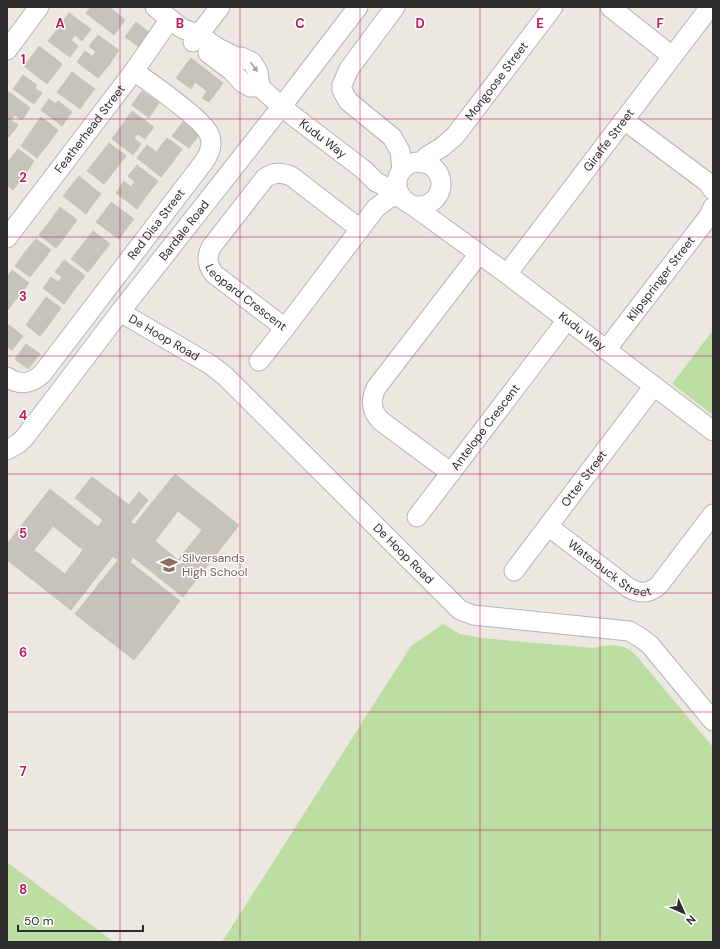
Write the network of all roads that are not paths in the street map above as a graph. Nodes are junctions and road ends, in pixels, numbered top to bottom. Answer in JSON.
{"nodes":[{"id":1,"x":39,"y":7,"type":"edge"},
{"id":2,"x":154,"y":7,"type":"edge"},
{"id":3,"x":220,"y":7,"type":"edge"},
{"id":4,"x":358,"y":7,"type":"edge"},
{"id":5,"x":396,"y":7,"type":"edge"},
{"id":6,"x":553,"y":7,"type":"edge"},
{"id":7,"x":610,"y":7,"type":"edge"},
{"id":8,"x":710,"y":7,"type":"edge"},
{"id":9,"x":187,"y":31,"type":"junction"},
{"id":10,"x":8,"y":48,"type":"edge"},
{"id":11,"x":672,"y":56,"type":"junction"},
{"id":12,"x":134,"y":71,"type":"junction"},
{"id":13,"x":282,"y":106,"type":"junction"},
{"id":14,"x":624,"y":120,"type":"junction"},
{"id":15,"x":388,"y":132,"type":"junction"},
{"id":16,"x":455,"y":136,"type":"junction"},
{"id":17,"x":421,"y":162,"type":"junction"},
{"id":18,"x":402,"y":171,"type":"junction"},
{"id":19,"x":370,"y":176,"type":"junction"},
{"id":20,"x":713,"y":190,"type":"edge"},
{"id":21,"x":438,"y":193,"type":"junction"},
{"id":22,"x":404,"y":198,"type":"junction"},
{"id":23,"x":379,"y":205,"type":"junction"},
{"id":24,"x":713,"y":207,"type":"edge"},
{"id":25,"x":360,"y":229,"type":"junction"},
{"id":26,"x":451,"y":232,"type":"junction"},
{"id":27,"x":7,"y":238,"type":"edge"},
{"id":28,"x":479,"y":254,"type":"junction"},
{"id":29,"x":507,"y":274,"type":"junction"},
{"id":30,"x":120,"y":312,"type":"junction"},
{"id":31,"x":567,"y":320,"type":"junction"},
{"id":32,"x":285,"y":328,"type":"junction"},
{"id":33,"x":606,"y":350,"type":"junction"},
{"id":34,"x":259,"y":361,"type":"dead end"},
{"id":35,"x":7,"y":377,"type":"edge"},
{"id":36,"x":654,"y":386,"type":"junction"},
{"id":37,"x":713,"y":431,"type":"edge"},
{"id":38,"x":7,"y":450,"type":"edge"},
{"id":39,"x":451,"y":473,"type":"junction"},
{"id":40,"x":713,"y":514,"type":"edge"},
{"id":41,"x":417,"y":517,"type":"dead end"},
{"id":42,"x":548,"y":526,"type":"junction"},
{"id":43,"x":514,"y":571,"type":"dead end"},
{"id":44,"x":713,"y":721,"type":"edge"}],
"edges":[{"from":1,"to":10,"type":"street"},
{"from":2,"to":9,"type":"street"},
{"from":3,"to":9,"type":"street","name":"Featherhead Street"},
{"from":4,"to":13,"type":"street","name":"Bardale Road"},
{"from":5,"to":15,"type":"street"},
{"from":6,"to":16,"type":"street","name":"Mongoose Street"},
{"from":7,"to":11,"type":"street"},
{"from":8,"to":11,"type":"street","name":"Giraffe Street"},
{"from":9,"to":12,"type":"street","name":"Featherhead Street"},
{"from":9,"to":13,"type":"street","name":"Kudu Way"},
{"from":11,"to":14,"type":"street","name":"Giraffe Street"},
{"from":12,"to":27,"type":"street","name":"Featherhead Street"},
{"from":12,"to":35,"type":"street","name":"Red Disa Street"},
{"from":13,"to":19,"type":"street","name":"Kudu Way"},
{"from":13,"to":30,"type":"street","name":"Bardale Road"},
{"from":14,"to":20,"type":"street"},
{"from":14,"to":29,"type":"street","name":"Giraffe Street"},
{"from":15,"to":17,"type":"street"},
{"from":15,"to":18,"type":"street"},
{"from":16,"to":17,"type":"street","name":"Mongoose Street"},
{"from":16,"to":21,"type":"street","name":"Mongoose Street"},
{"from":17,"to":18,"type":"street"},
{"from":17,"to":21,"type":"street"},
{"from":18,"to":19,"type":"street","name":"Kudu Way"},
{"from":18,"to":22,"type":"street"},
{"from":19,"to":22,"type":"street","name":"Kudu Way"},
{"from":19,"to":23,"type":"street"},
{"from":21,"to":22,"type":"street"},
{"from":21,"to":26,"type":"street","name":"Kudu Way"},
{"from":22,"to":23,"type":"street","name":"Leopard Crescent"},
{"from":22,"to":26,"type":"street","name":"Kudu Way"},
{"from":23,"to":25,"type":"street","name":"Leopard Crescent"},
{"from":24,"to":33,"type":"street","name":"Klipspringer Street"},
{"from":25,"to":32,"type":"street","name":"Leopard Crescent"},
{"from":25,"to":32,"type":"street","name":"Leopard Crescent"},
{"from":26,"to":28,"type":"street","name":"Kudu Way"},
{"from":28,"to":29,"type":"street","name":"Kudu Way"},
{"from":28,"to":39,"type":"street","name":"Antelope Crescent"},
{"from":29,"to":31,"type":"street","name":"Kudu Way"},
{"from":30,"to":38,"type":"street","name":"Bardale Road"},
{"from":30,"to":44,"type":"street","name":"De Hoop Road"},
{"from":31,"to":33,"type":"street","name":"Kudu Way"},
{"from":31,"to":39,"type":"street","name":"Antelope Crescent"},
{"from":32,"to":34,"type":"street"},
{"from":33,"to":36,"type":"street","name":"Kudu Way"},
{"from":36,"to":37,"type":"street","name":"Kudu Way"},
{"from":36,"to":42,"type":"street","name":"Otter Street"},
{"from":39,"to":41,"type":"street"},
{"from":40,"to":42,"type":"street","name":"Waterbuck Street"},
{"from":42,"to":43,"type":"street","name":"Otter Street"}]}
